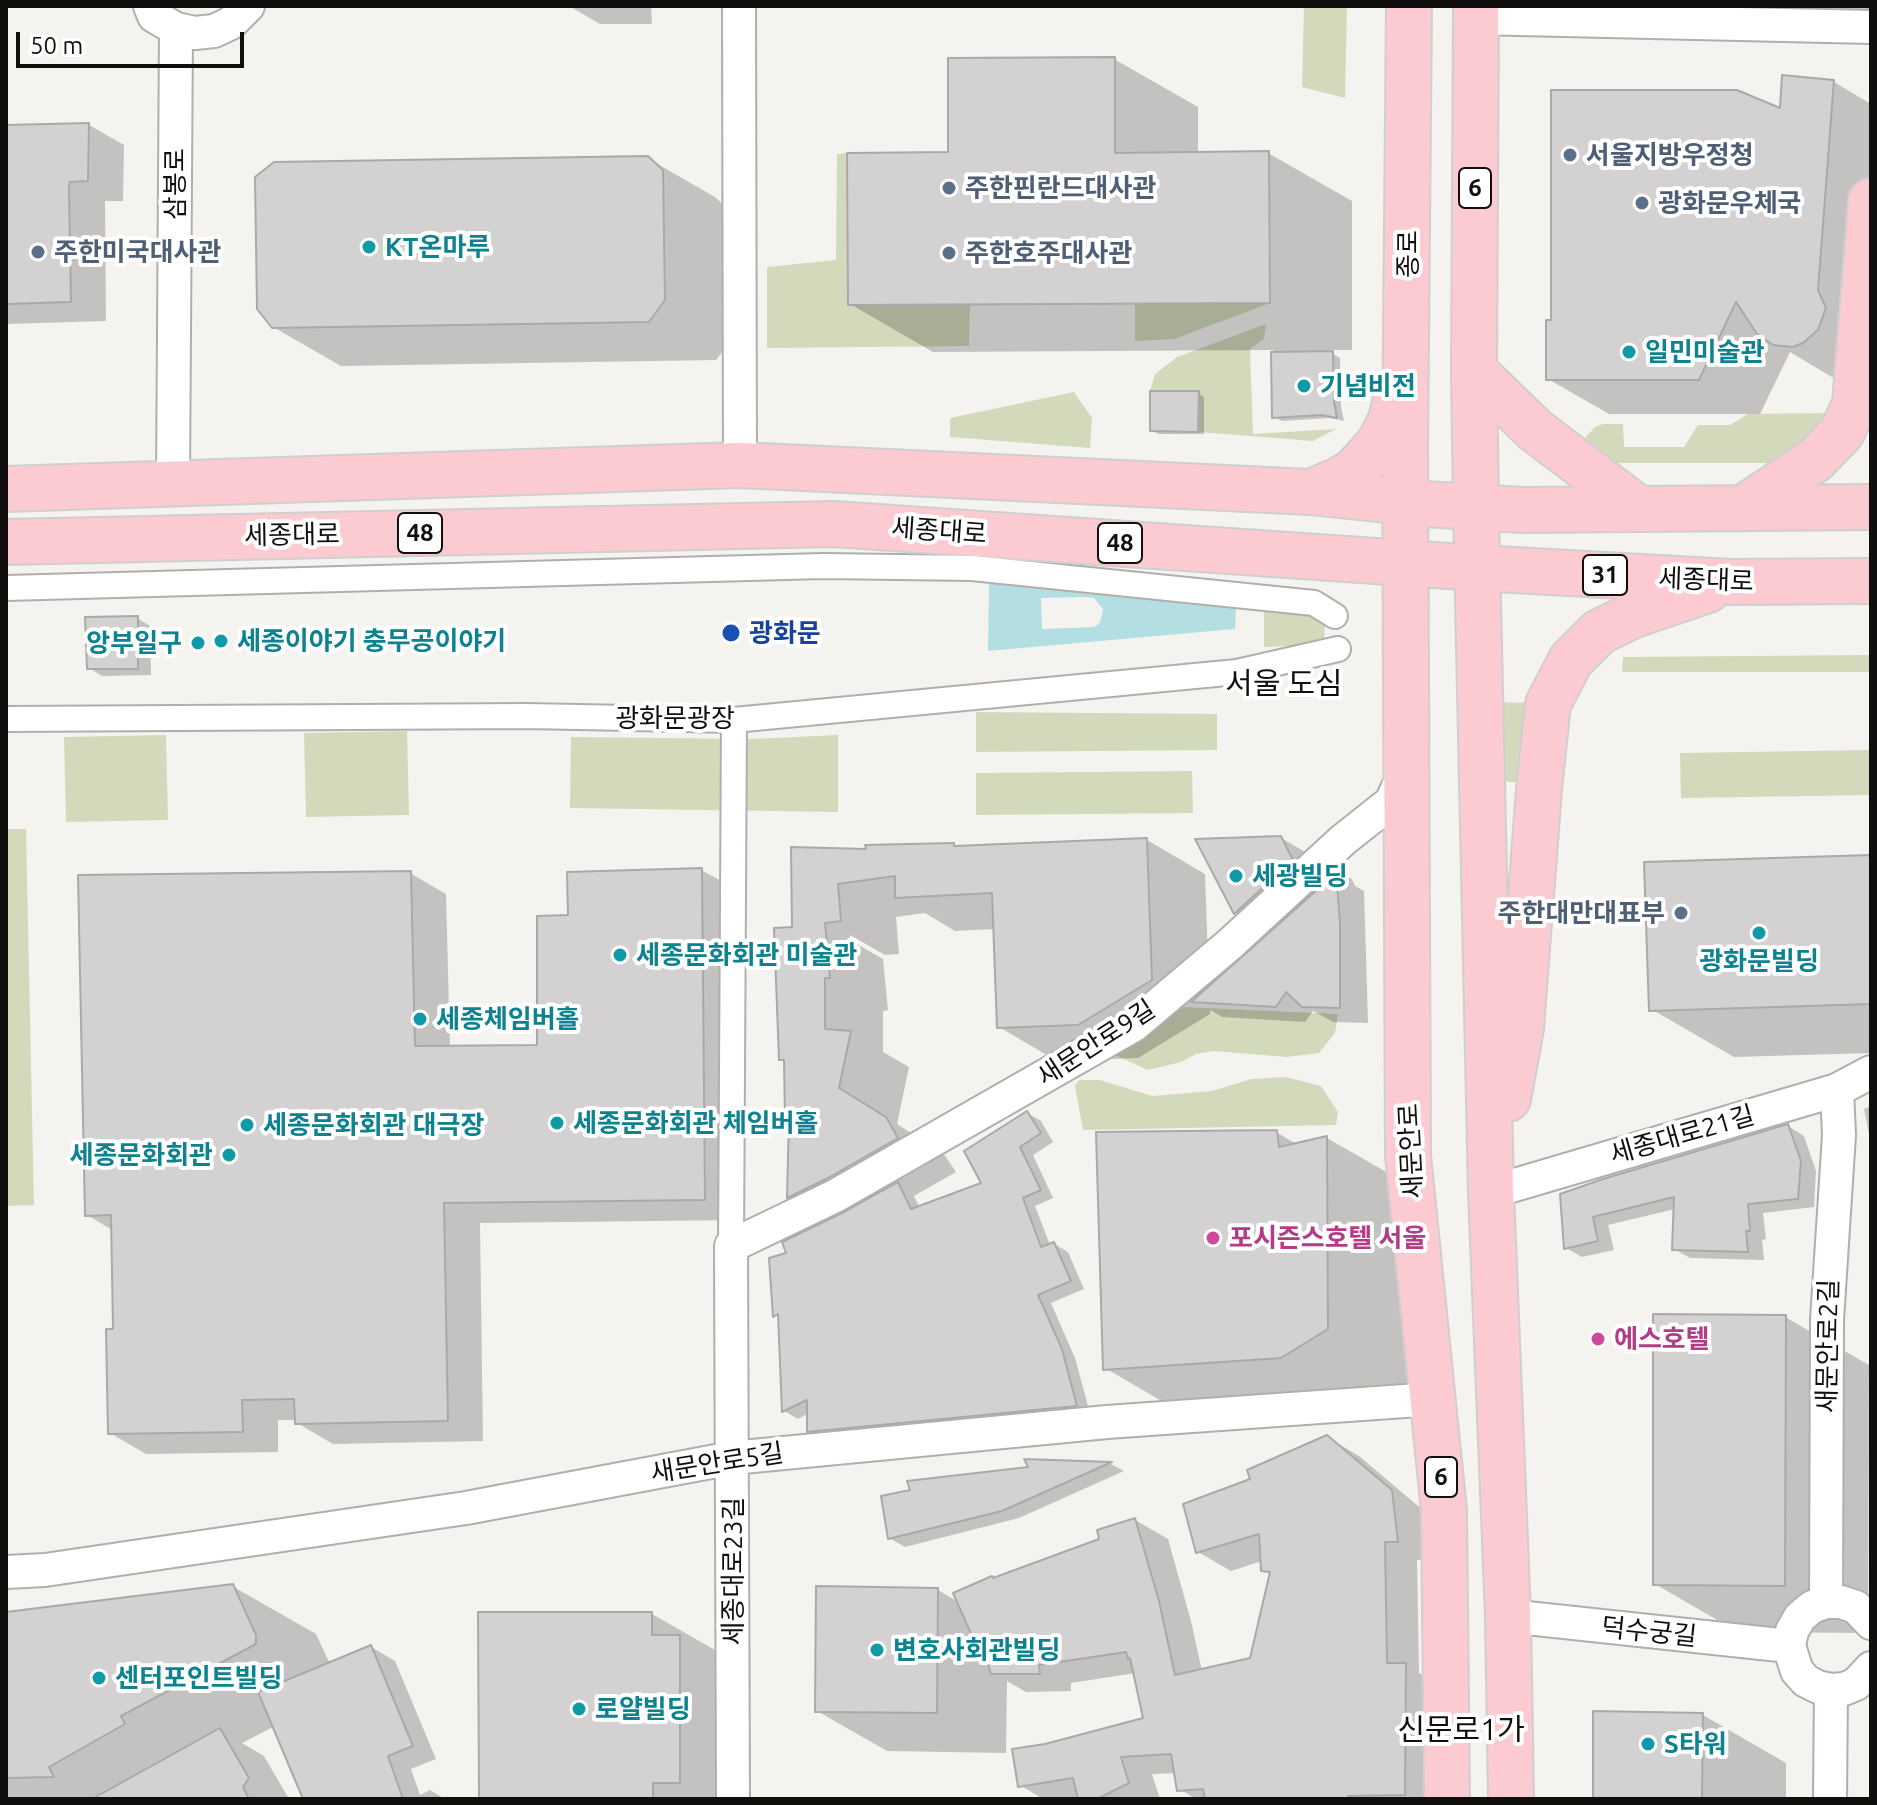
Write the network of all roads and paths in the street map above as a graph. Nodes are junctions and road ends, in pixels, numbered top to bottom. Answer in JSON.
{"nodes":[{"id":1,"x":150,"y":6,"type":"edge"},
{"id":2,"x":248,"y":6,"type":"edge"},
{"id":3,"x":739,"y":6,"type":"edge"},
{"id":4,"x":1409,"y":6,"type":"edge"},
{"id":5,"x":1476,"y":12,"type":"edge"},
{"id":6,"x":1871,"y":27,"type":"edge"},
{"id":7,"x":176,"y":29,"type":"junction"},
{"id":8,"x":1871,"y":201,"type":"edge"},
{"id":9,"x":1407,"y":352,"type":"junction"},
{"id":10,"x":1474,"y":371,"type":"junction"},
{"id":11,"x":1863,"y":412,"type":"edge"},
{"id":12,"x":740,"y":465,"type":"junction"},
{"id":13,"x":173,"y":484,"type":"junction"},
{"id":14,"x":6,"y":489,"type":"edge"},
{"id":15,"x":1311,"y":492,"type":"junction"},
{"id":16,"x":1405,"y":502,"type":"junction"},
{"id":17,"x":1871,"y":507,"type":"edge"},
{"id":18,"x":1476,"y":508,"type":"junction"},
{"id":19,"x":1743,"y":508,"type":"junction"},
{"id":20,"x":1639,"y":509,"type":"junction"},
{"id":21,"x":6,"y":542,"type":"edge"},
{"id":22,"x":1405,"y":563,"type":"junction"},
{"id":23,"x":1478,"y":568,"type":"junction"},
{"id":24,"x":1871,"y":581,"type":"edge"},
{"id":25,"x":1731,"y":582,"type":"junction"},
{"id":26,"x":6,"y":588,"type":"edge"},
{"id":27,"x":1335,"y":616,"type":"dead end"},
{"id":28,"x":1338,"y":649,"type":"dead end"},
{"id":29,"x":6,"y":719,"type":"edge"},
{"id":30,"x":734,"y":720,"type":"junction"},
{"id":31,"x":1406,"y":769,"type":"junction"},
{"id":32,"x":1871,"y":1072,"type":"edge"},
{"id":33,"x":1837,"y":1090,"type":"junction"},
{"id":34,"x":1491,"y":1192,"type":"junction"},
{"id":35,"x":731,"y":1246,"type":"junction"},
{"id":36,"x":1433,"y":1399,"type":"junction"},
{"id":37,"x":732,"y":1458,"type":"junction"},
{"id":38,"x":6,"y":1572,"type":"edge"},
{"id":39,"x":1826,"y":1602,"type":"junction"},
{"id":40,"x":1508,"y":1616,"type":"junction"},
{"id":41,"x":1871,"y":1623,"type":"edge"},
{"id":42,"x":1789,"y":1646,"type":"junction"},
{"id":43,"x":1871,"y":1668,"type":"edge"},
{"id":44,"x":1831,"y":1690,"type":"junction"},
{"id":45,"x":733,"y":1799,"type":"edge"},
{"id":46,"x":1447,"y":1799,"type":"edge"},
{"id":47,"x":1511,"y":1799,"type":"edge"},
{"id":48,"x":1830,"y":1799,"type":"edge"}],
"edges":[{"from":1,"to":7,"type":"street"},
{"from":2,"to":7,"type":"street"},
{"from":3,"to":12,"type":"street"},
{"from":4,"to":9,"type":"main road","name":"종로","number":"6"},
{"from":5,"to":6,"type":"street"},
{"from":5,"to":10,"type":"main road","number":"6"},
{"from":7,"to":13,"type":"street","name":"삼봉로"},
{"from":8,"to":11,"type":"main road"},
{"from":9,"to":15,"type":"main road"},
{"from":9,"to":16,"type":"main road","name":"종로","number":"6"},
{"from":10,"to":18,"type":"main road","number":"6"},
{"from":10,"to":20,"type":"main road"},
{"from":11,"to":19,"type":"main road"},
{"from":12,"to":13,"type":"main road","number":"48"},
{"from":12,"to":15,"type":"main road","number":"48"},
{"from":13,"to":14,"type":"main road","number":"48"},
{"from":15,"to":16,"type":"main road","number":"48"},
{"from":16,"to":18,"type":"main road"},
{"from":16,"to":22,"type":"main road","name":"새문안로","number":"6"},
{"from":17,"to":19,"type":"main road"},
{"from":18,"to":20,"type":"main road"},
{"from":18,"to":23,"type":"main road","number":"6"},
{"from":19,"to":20,"type":"main road"},
{"from":20,"to":25,"type":"main road"},
{"from":21,"to":22,"type":"main road","name":"세종대로","number":"48"},
{"from":22,"to":23,"type":"main road","name":"세종대로","number":"31"},
{"from":22,"to":31,"type":"main road","name":"새문안로","number":"6"},
{"from":23,"to":25,"type":"main road","name":"세종대로","number":"31"},
{"from":23,"to":34,"type":"main road","number":"6"},
{"from":24,"to":25,"type":"main road","name":"세종대로","number":"31"},
{"from":25,"to":34,"type":"main road"},
{"from":26,"to":27,"type":"street"},
{"from":28,"to":30,"type":"street","name":"광화문광장"},
{"from":29,"to":30,"type":"street","name":"광화문광장"},
{"from":30,"to":35,"type":"street"},
{"from":31,"to":35,"type":"street","name":"새문안로9길"},
{"from":31,"to":36,"type":"main road","name":"새문안로","number":"6"},
{"from":32,"to":33,"type":"street","name":"세종대로21길"},
{"from":33,"to":34,"type":"street","name":"세종대로21길"},
{"from":33,"to":39,"type":"street","name":"새문안로2길"},
{"from":34,"to":40,"type":"main road","number":"6"},
{"from":35,"to":37,"type":"street","name":"세종대로23길"},
{"from":36,"to":37,"type":"street","name":"새문안로5길"},
{"from":36,"to":46,"type":"main road","name":"새문안로","number":"6"},
{"from":37,"to":38,"type":"street","name":"새문안로5길"},
{"from":37,"to":45,"type":"street","name":"세종대로23길"},
{"from":39,"to":41,"type":"street"},
{"from":39,"to":42,"type":"street"},
{"from":40,"to":42,"type":"street","name":"덕수궁길"},
{"from":40,"to":47,"type":"main road","number":"6"},
{"from":42,"to":44,"type":"street"},
{"from":43,"to":44,"type":"street"},
{"from":44,"to":48,"type":"street"}]}
